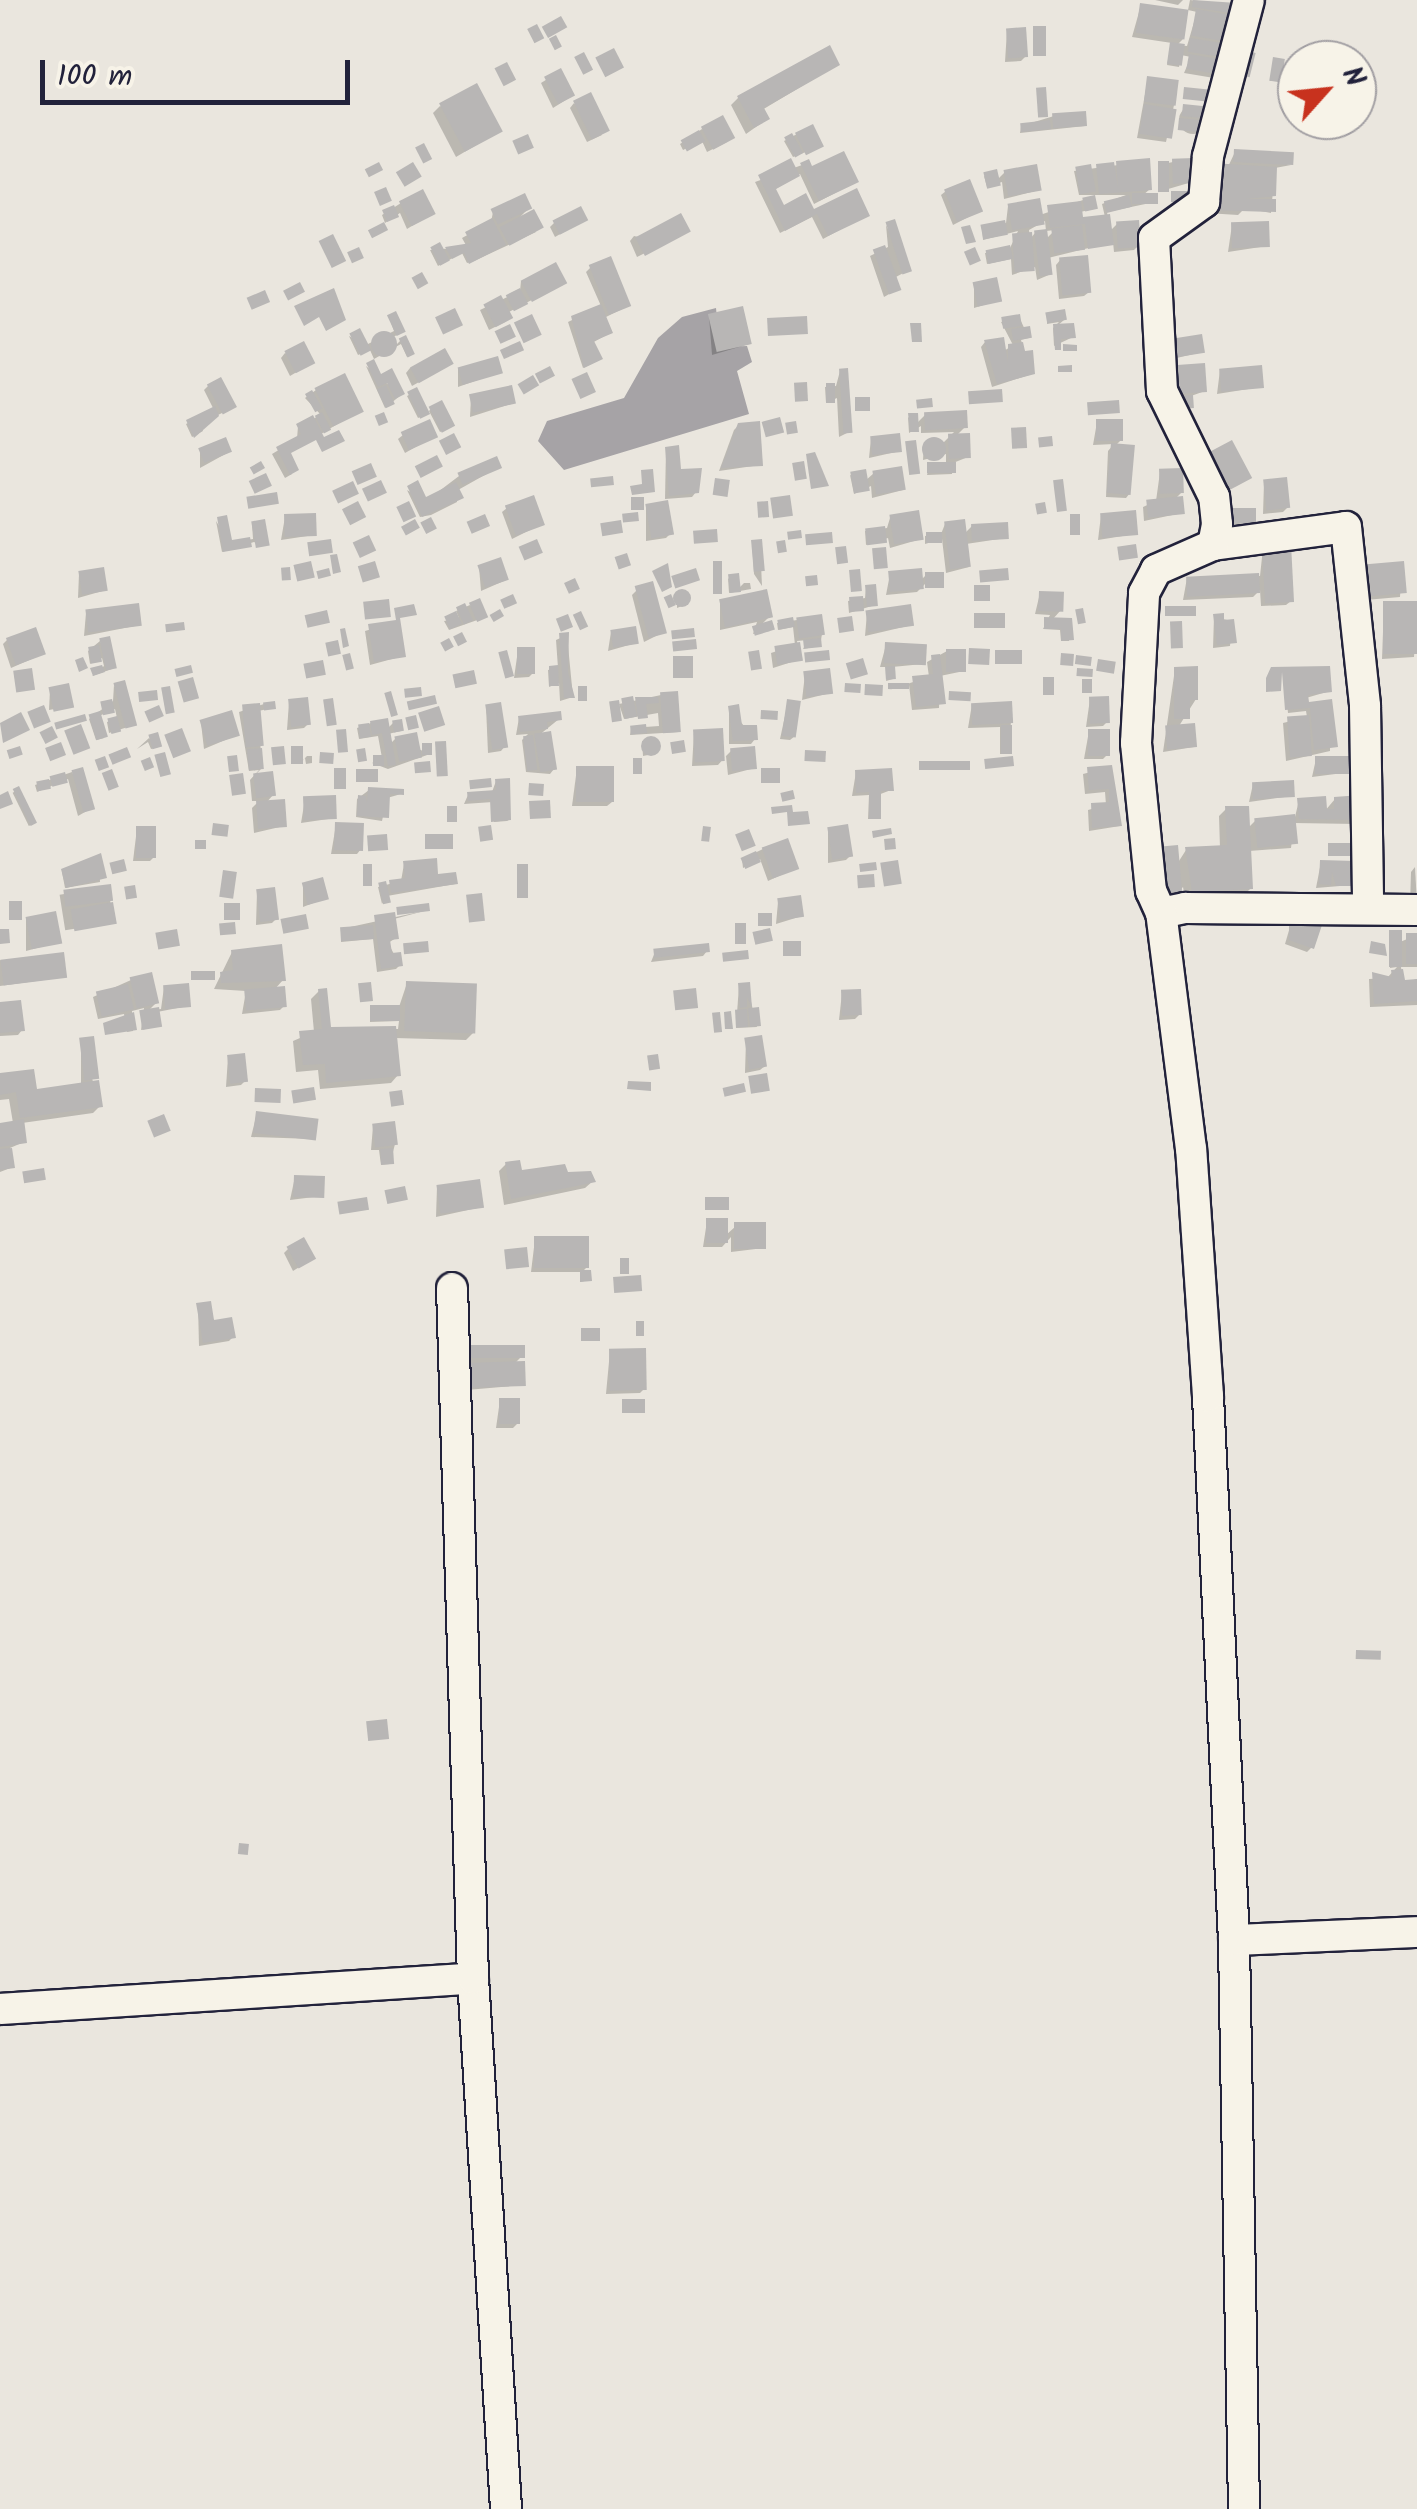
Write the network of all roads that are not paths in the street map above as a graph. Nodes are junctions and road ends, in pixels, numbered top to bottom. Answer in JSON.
{"nodes":[{"id":1,"x":1249,"y":0,"type":"edge"},
{"id":2,"x":1213,"y":544,"type":"junction"},
{"id":3,"x":1368,"y":907,"type":"junction"},
{"id":4,"x":1417,"y":910,"type":"edge"},
{"id":5,"x":1161,"y":913,"type":"junction"},
{"id":6,"x":452,"y":1288,"type":"dead end"},
{"id":7,"x":1417,"y":1932,"type":"edge"},
{"id":8,"x":1234,"y":1940,"type":"junction"},
{"id":9,"x":473,"y":1978,"type":"junction"},
{"id":10,"x":0,"y":2009,"type":"edge"},
{"id":11,"x":506,"y":2509,"type":"edge"},
{"id":12,"x":1244,"y":2509,"type":"edge"}],
"edges":[{"from":1,"to":2,"type":"street"},
{"from":2,"to":3,"type":"street"},
{"from":2,"to":5,"type":"street"},
{"from":3,"to":4,"type":"street"},
{"from":3,"to":5,"type":"street"},
{"from":5,"to":8,"type":"street"},
{"from":6,"to":9,"type":"street"},
{"from":7,"to":8,"type":"street"},
{"from":8,"to":12,"type":"street"},
{"from":9,"to":10,"type":"street"},
{"from":9,"to":11,"type":"street"}]}
